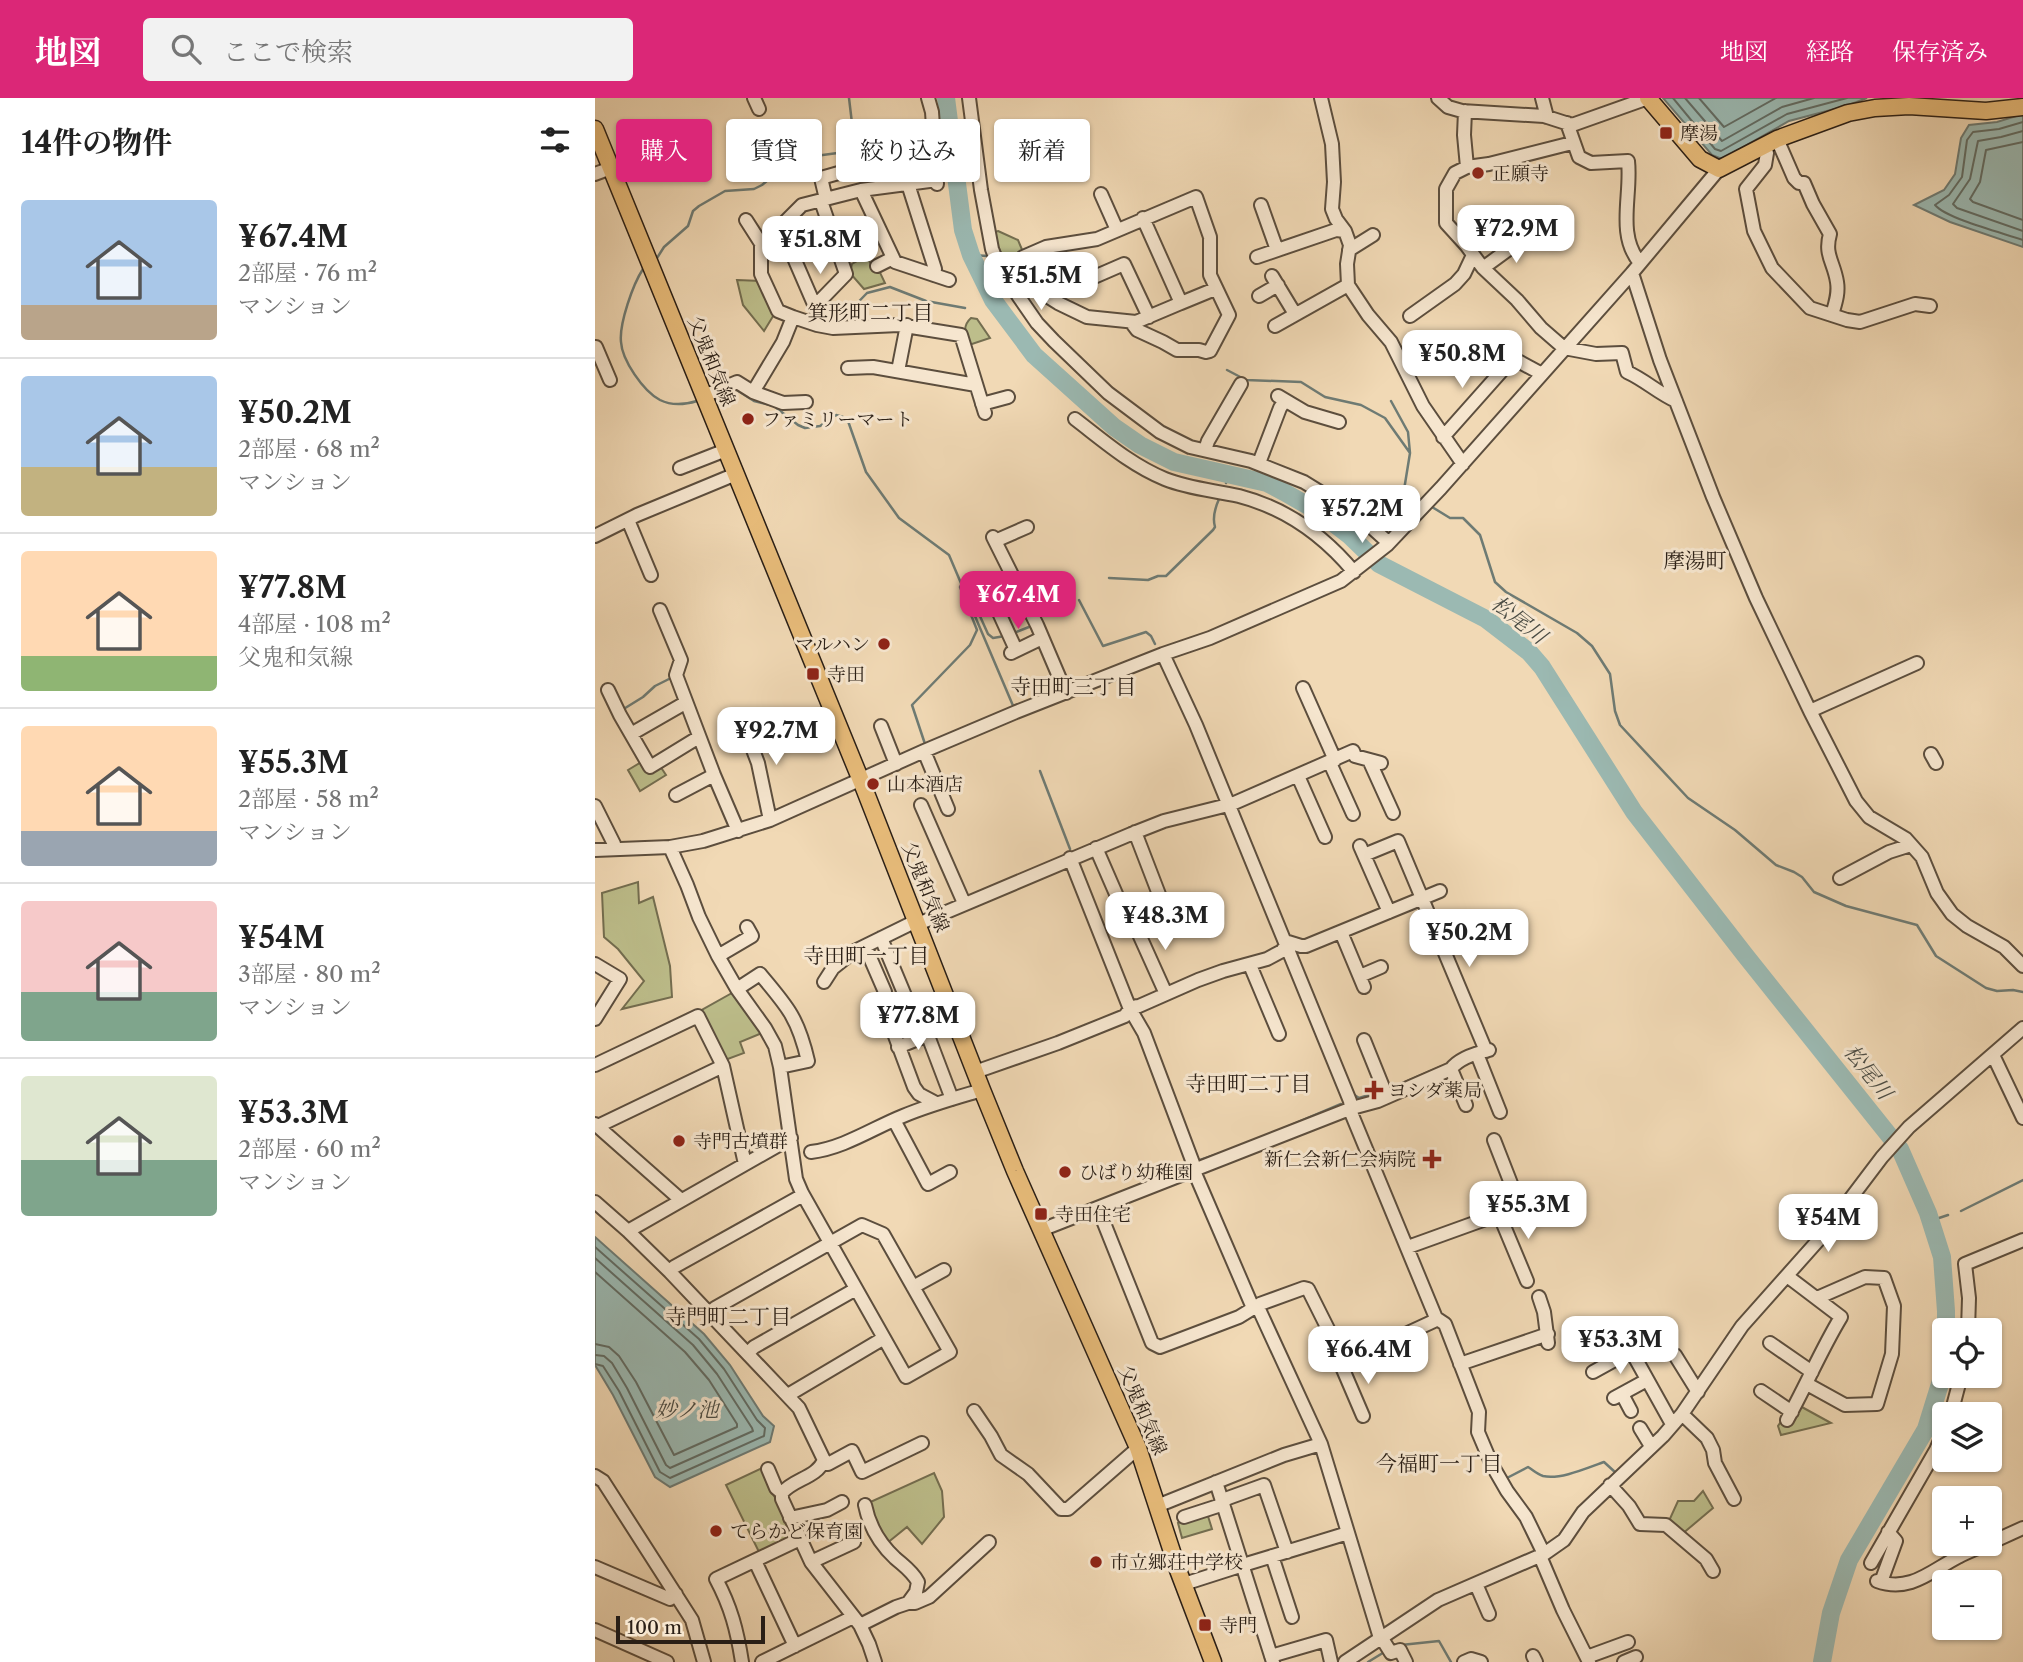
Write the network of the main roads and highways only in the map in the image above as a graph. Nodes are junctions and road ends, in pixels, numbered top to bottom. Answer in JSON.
{"nodes":[{"id":1,"x":1648,"y":98,"type":"edge"},
{"id":2,"x":2023,"y":107,"type":"edge"},
{"id":3,"x":595,"y":129,"type":"edge"},
{"id":4,"x":1213,"y":1662,"type":"edge"}],
"edges":[{"from":1,"to":2,"type":"main road"},
{"from":3,"to":4,"type":"main road","name":"父鬼和気線"}]}
